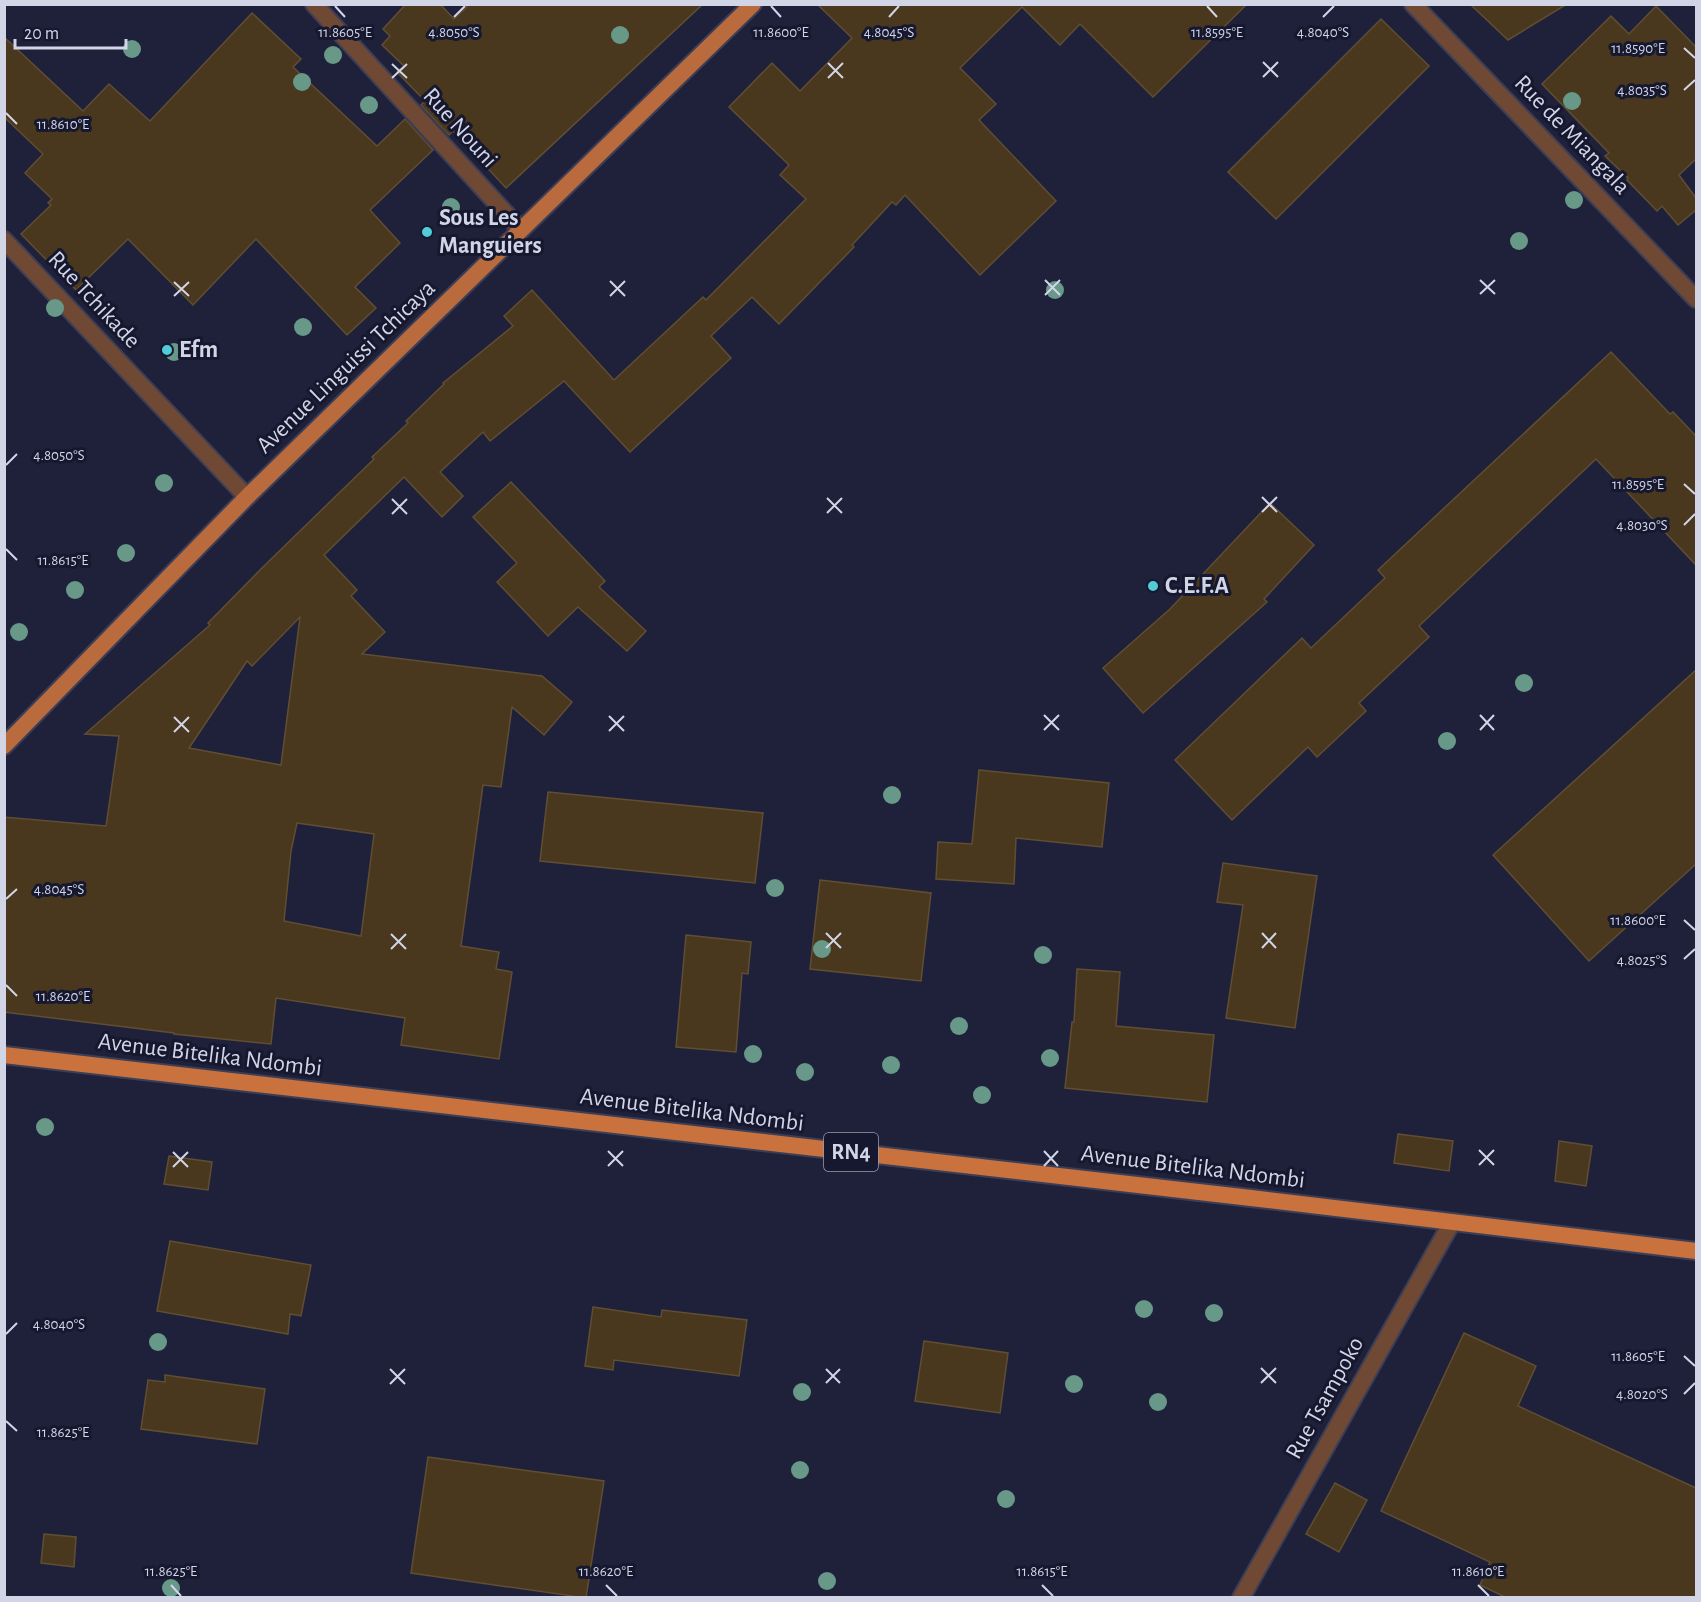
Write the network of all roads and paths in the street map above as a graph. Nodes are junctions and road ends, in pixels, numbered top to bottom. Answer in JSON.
{"nodes":[{"id":1,"x":315,"y":4,"type":"edge"},
{"id":2,"x":753,"y":4,"type":"edge"},
{"id":3,"x":1413,"y":4,"type":"edge"},
{"id":4,"x":521,"y":230,"type":"junction"},
{"id":5,"x":4,"y":240,"type":"edge"},
{"id":6,"x":1696,"y":299,"type":"edge"},
{"id":7,"x":247,"y":497,"type":"junction"},
{"id":8,"x":4,"y":746,"type":"edge"},
{"id":9,"x":4,"y":1055,"type":"edge"},
{"id":10,"x":1452,"y":1222,"type":"junction"},
{"id":11,"x":1696,"y":1251,"type":"edge"},
{"id":12,"x":1241,"y":1598,"type":"edge"}],
"edges":[{"from":1,"to":4,"type":"street","name":"Rue Nouni"},
{"from":2,"to":4,"type":"main road","name":"Avenue Linguissi Tchicaya"},
{"from":3,"to":6,"type":"street","name":"Rue de Miangala"},
{"from":4,"to":7,"type":"main road","name":"Avenue Linguissi Tchicaya"},
{"from":5,"to":7,"type":"street","name":"Rue Tchikade"},
{"from":7,"to":8,"type":"main road","name":"Avenue Linguissi Tchicaya"},
{"from":9,"to":10,"type":"highway","name":"Avenue Bitelika Ndombi","number":"RN4"},
{"from":10,"to":11,"type":"highway","name":"Avenue Bitelika Ndombi","number":"RN4"},
{"from":10,"to":12,"type":"street","name":"Rue Tsampoko"}]}
